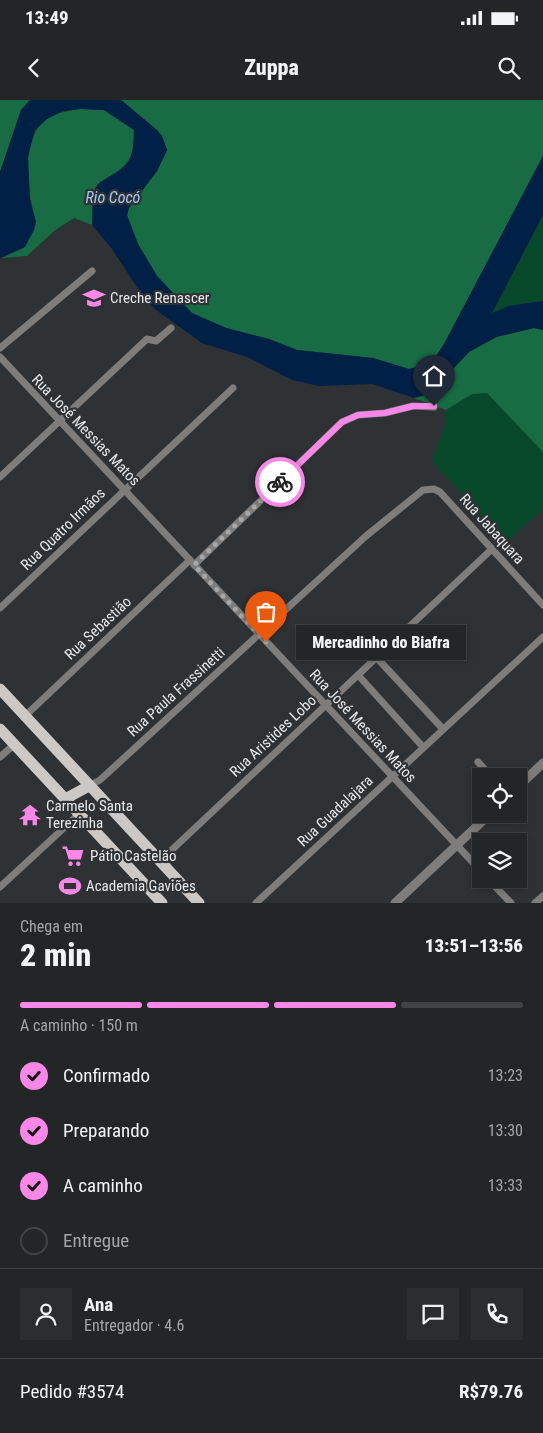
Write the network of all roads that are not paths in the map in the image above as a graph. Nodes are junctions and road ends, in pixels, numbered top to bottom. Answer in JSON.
{"nodes":[{"id":1,"x":92,"y":271,"type":"dead end"},
{"id":2,"x":172,"y":328,"type":"dead end"},
{"id":3,"x":0,"y":348,"type":"edge"},
{"id":4,"x":0,"y":357,"type":"edge"},
{"id":5,"x":233,"y":388,"type":"dead end"},
{"id":6,"x":434,"y":406,"type":"dead end"},
{"id":7,"x":59,"y":421,"type":"junction"},
{"id":8,"x":0,"y":477,"type":"edge"},
{"id":9,"x":124,"y":489,"type":"junction"},
{"id":10,"x":440,"y":492,"type":"joint"},
{"id":11,"x":492,"y":549,"type":"junction"},
{"id":12,"x":192,"y":563,"type":"junction"},
{"id":13,"x":543,"y":605,"type":"edge"},
{"id":14,"x":0,"y":608,"type":"edge"},
{"id":15,"x":259,"y":634,"type":"junction"},
{"id":16,"x":543,"y":636,"type":"edge"},
{"id":17,"x":377,"y":658,"type":"junction"},
{"id":18,"x":358,"y":676,"type":"junction"},
{"id":19,"x":0,"y":690,"type":"edge"},
{"id":20,"x":326,"y":706,"type":"junction"},
{"id":21,"x":24,"y":716,"type":"junction"},
{"id":22,"x":0,"y":729,"type":"edge"},
{"id":23,"x":443,"y":729,"type":"junction"},
{"id":24,"x":15,"y":744,"type":"junction"},
{"id":25,"x":424,"y":747,"type":"junction"},
{"id":26,"x":0,"y":758,"type":"edge"},
{"id":27,"x":478,"y":762,"type":"dead end"},
{"id":28,"x":543,"y":763,"type":"edge"},
{"id":29,"x":484,"y":768,"type":"edge"},
{"id":30,"x":392,"y":777,"type":"junction"},
{"id":31,"x":527,"y":778,"type":"edge"},
{"id":32,"x":89,"y":786,"type":"junction"},
{"id":33,"x":65,"y":799,"type":"junction"},
{"id":34,"x":79,"y":814,"type":"junction"},
{"id":35,"x":480,"y":823,"type":"edge"},
{"id":36,"x":457,"y":845,"type":"junction"},
{"id":37,"x":160,"y":861,"type":"junction"},
{"id":38,"x":472,"y":861,"type":"edge"},
{"id":39,"x":0,"y":887,"type":"edge"},
{"id":40,"x":497,"y":888,"type":"edge"},
{"id":41,"x":543,"y":896,"type":"edge"},
{"id":42,"x":162,"y":903,"type":"edge"},
{"id":43,"x":199,"y":903,"type":"edge"},
{"id":44,"x":256,"y":903,"type":"edge"},
{"id":45,"x":395,"y":903,"type":"edge"},
{"id":46,"x":511,"y":903,"type":"edge"},
{"id":47,"x":535,"y":903,"type":"edge"}],
"edges":[{"from":1,"to":3,"type":"street"},
{"from":2,"to":7,"type":"street"},
{"from":4,"to":7,"type":"street","name":"Rua José Messias Matos"},
{"from":5,"to":9,"type":"street","name":"Rua Quatro Irmãos"},
{"from":6,"to":12,"type":"street","name":"Rua Sebastião"},
{"from":7,"to":8,"type":"street"},
{"from":7,"to":9,"type":"street","name":"Rua José Messias Matos"},
{"from":9,"to":12,"type":"street","name":"Rua José Messias Matos"},
{"from":9,"to":14,"type":"street","name":"Rua Quatro Irmãos"},
{"from":10,"to":11,"type":"street","name":"Rua Jabaquara"},
{"from":10,"to":15,"type":"street","name":"Rua Paula Frassinetti"},
{"from":11,"to":13,"type":"street","name":"Rua Jabaquara"},
{"from":11,"to":17,"type":"street","name":"Rua Aristides Lobo"},
{"from":12,"to":15,"type":"street","name":"Rua José Messias Matos"},
{"from":12,"to":21,"type":"street","name":"Rua Sebastião"},
{"from":15,"to":20,"type":"street","name":"Rua José Messias Matos"},
{"from":15,"to":32,"type":"street","name":"Rua Paula Frassinetti"},
{"from":16,"to":23,"type":"street","name":"Rua Guadalajara"},
{"from":17,"to":18,"type":"street","name":"Rua Aristides Lobo"},
{"from":17,"to":23,"type":"street"},
{"from":18,"to":20,"type":"street","name":"Rua Aristides Lobo"},
{"from":18,"to":25,"type":"street"},
{"from":19,"to":21,"type":"main road"},
{"from":20,"to":30,"type":"street","name":"Rua José Messias Matos"},
{"from":20,"to":37,"type":"street","name":"Rua Aristides Lobo"},
{"from":21,"to":32,"type":"main road"},
{"from":22,"to":24,"type":"main road"},
{"from":23,"to":25,"type":"street","name":"Rua Guadalajara"},
{"from":24,"to":26,"type":"street"},
{"from":24,"to":33,"type":"main road"},
{"from":25,"to":30,"type":"street","name":"Rua Guadalajara"},
{"from":27,"to":29,"type":"street"},
{"from":28,"to":31,"type":"street"},
{"from":30,"to":36,"type":"street","name":"Rua José Messias Matos"},
{"from":30,"to":44,"type":"street","name":"Rua Guadalajara"},
{"from":32,"to":33,"type":"main road"},
{"from":32,"to":37,"type":"main road"},
{"from":33,"to":34,"type":"main road"},
{"from":34,"to":39,"type":"street"},
{"from":34,"to":42,"type":"main road"},
{"from":35,"to":36,"type":"street"},
{"from":36,"to":38,"type":"street","name":"Rua José Messias Matos"},
{"from":36,"to":45,"type":"street"},
{"from":37,"to":43,"type":"main road"},
{"from":40,"to":46,"type":"street"},
{"from":41,"to":47,"type":"street"}]}
